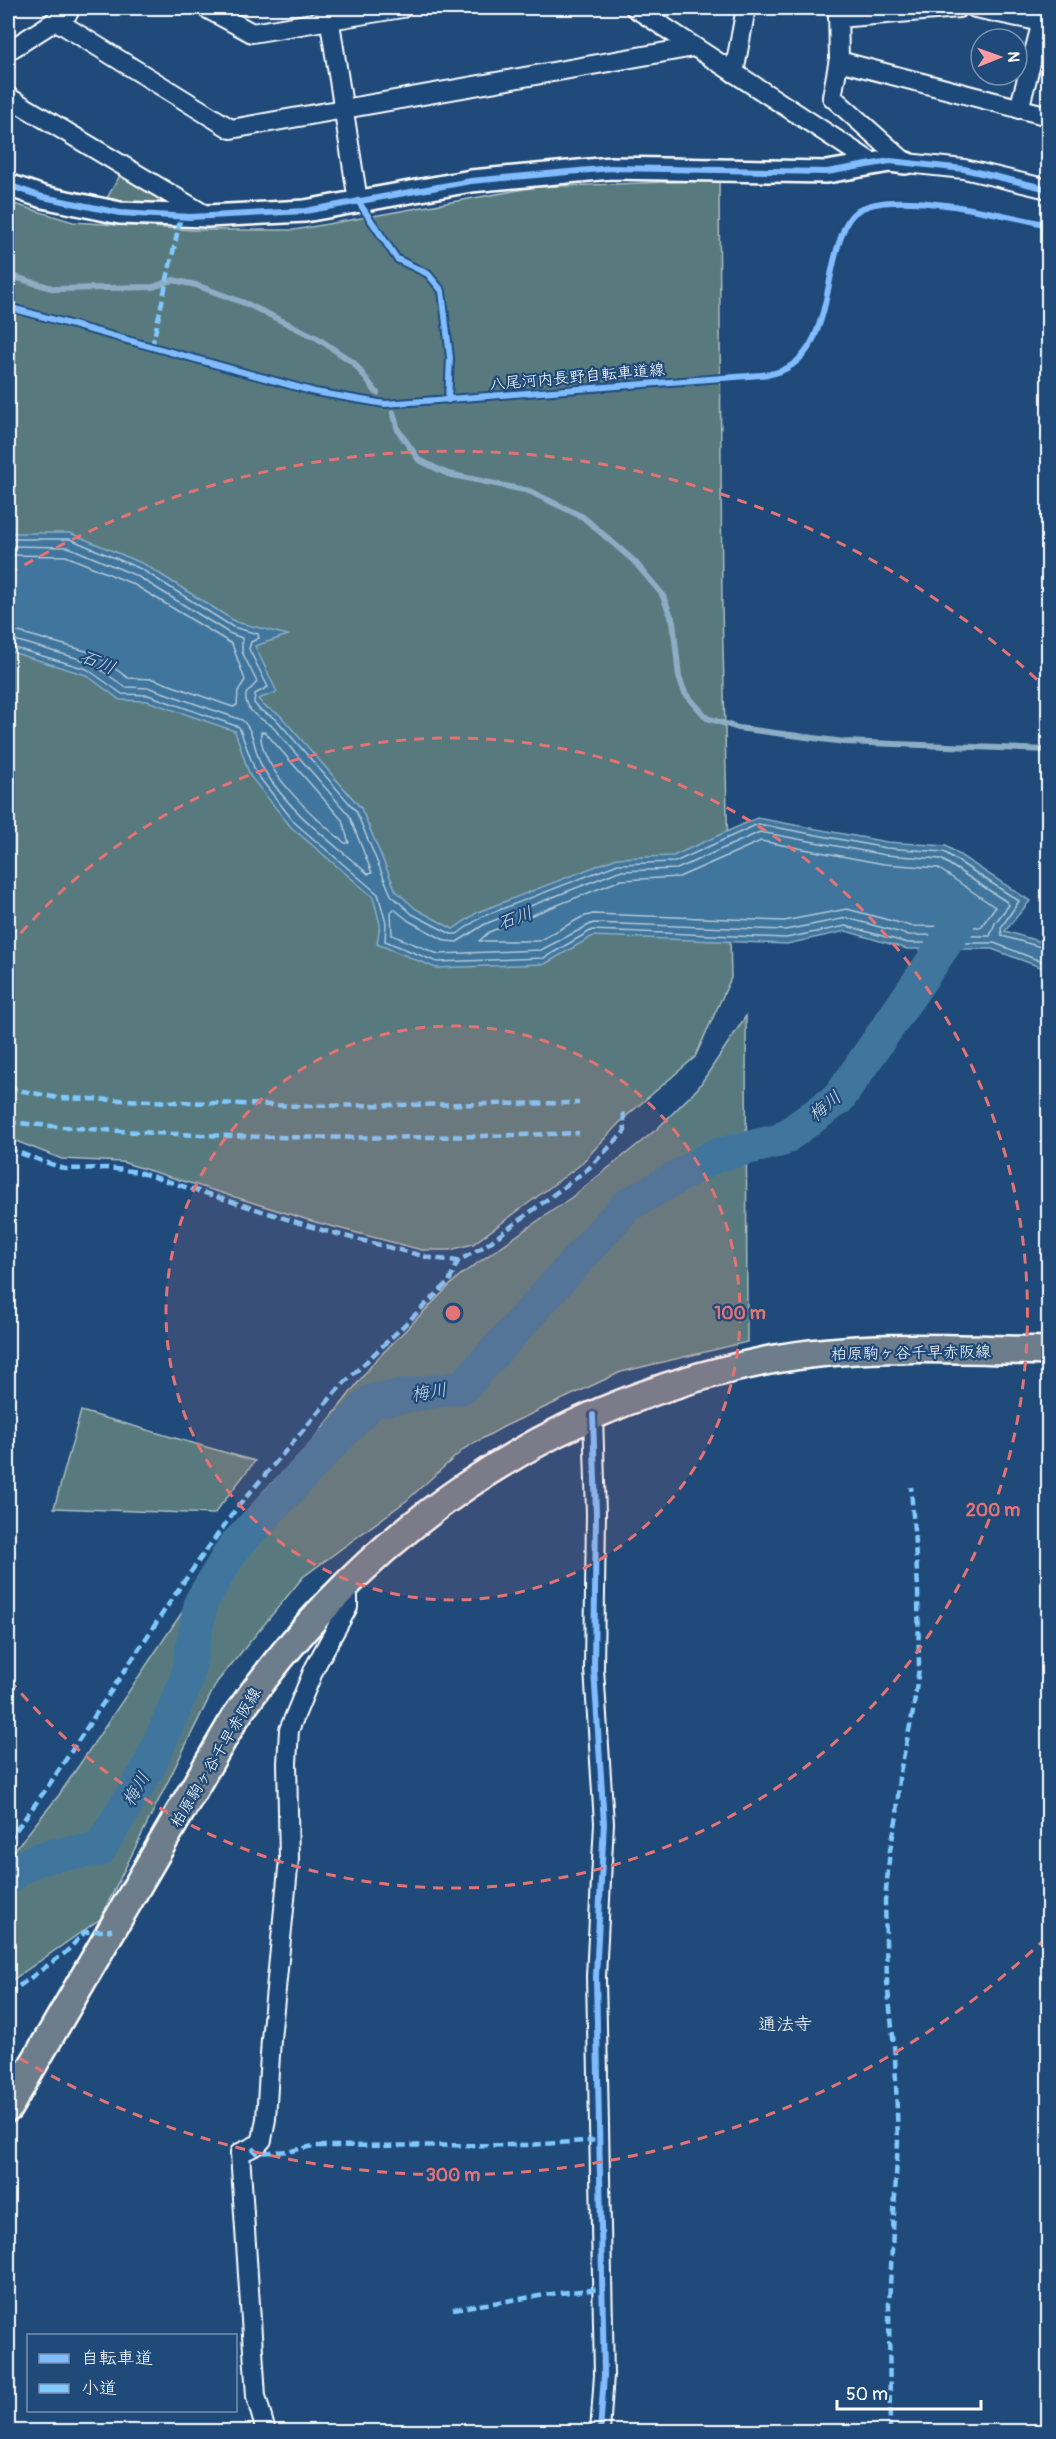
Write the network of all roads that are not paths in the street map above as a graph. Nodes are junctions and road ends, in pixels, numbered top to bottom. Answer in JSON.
{"nodes":[{"id":1,"x":71,"y":8,"type":"edge"},
{"id":2,"x":206,"y":8,"type":"edge"},
{"id":3,"x":402,"y":8,"type":"edge"},
{"id":4,"x":635,"y":8,"type":"edge"},
{"id":5,"x":746,"y":8,"type":"edge"},
{"id":6,"x":959,"y":8,"type":"edge"},
{"id":7,"x":975,"y":8,"type":"edge"},
{"id":8,"x":838,"y":13,"type":"edge"},
{"id":9,"x":329,"y":14,"type":"edge"},
{"id":10,"x":55,"y":20,"type":"junction"},
{"id":11,"x":694,"y":47,"type":"junction"},
{"id":12,"x":8,"y":51,"type":"edge"},
{"id":13,"x":839,"y":61,"type":"junction"},
{"id":14,"x":734,"y":73,"type":"junction"},
{"id":15,"x":8,"y":97,"type":"edge"},
{"id":16,"x":344,"y":109,"type":"junction"},
{"id":17,"x":1019,"y":109,"type":"junction"},
{"id":18,"x":1048,"y":116,"type":"edge"},
{"id":19,"x":906,"y":163,"type":"junction"},
{"id":20,"x":874,"y":164,"type":"junction"},
{"id":21,"x":8,"y":185,"type":"edge"},
{"id":22,"x":1048,"y":189,"type":"edge"},
{"id":23,"x":358,"y":201,"type":"junction"},
{"id":24,"x":207,"y":216,"type":"junction"},
{"id":25,"x":1048,"y":1351,"type":"edge"},
{"id":26,"x":593,"y":1415,"type":"junction"},
{"id":27,"x":348,"y":1581,"type":"junction"},
{"id":28,"x":8,"y":2108,"type":"edge"},
{"id":29,"x":266,"y":2432,"type":"edge"},
{"id":30,"x":600,"y":2432,"type":"edge"}],
"edges":[{"from":1,"to":10,"type":"street"},
{"from":2,"to":9,"type":"street"},
{"from":3,"to":9,"type":"street"},
{"from":4,"to":11,"type":"street"},
{"from":5,"to":14,"type":"street"},
{"from":6,"to":8,"type":"street"},
{"from":7,"to":17,"type":"street"},
{"from":8,"to":13,"type":"street"},
{"from":9,"to":16,"type":"street"},
{"from":10,"to":12,"type":"street"},
{"from":10,"to":16,"type":"street"},
{"from":11,"to":14,"type":"street"},
{"from":11,"to":16,"type":"street"},
{"from":13,"to":17,"type":"street"},
{"from":13,"to":19,"type":"street"},
{"from":14,"to":20,"type":"street"},
{"from":15,"to":24,"type":"street"},
{"from":16,"to":23,"type":"street"},
{"from":17,"to":18,"type":"street"},
{"from":19,"to":20,"type":"street"},
{"from":19,"to":22,"type":"street"},
{"from":20,"to":23,"type":"street"},
{"from":21,"to":24,"type":"street"},
{"from":23,"to":24,"type":"street"},
{"from":25,"to":26,"type":"main road","name":"柏原駒ヶ谷千早赤阪線"},
{"from":26,"to":27,"type":"main road","name":"柏原駒ヶ谷千早赤阪線"},
{"from":26,"to":30,"type":"street"},
{"from":27,"to":28,"type":"main road","name":"柏原駒ヶ谷千早赤阪線"},
{"from":27,"to":29,"type":"street"}]}
